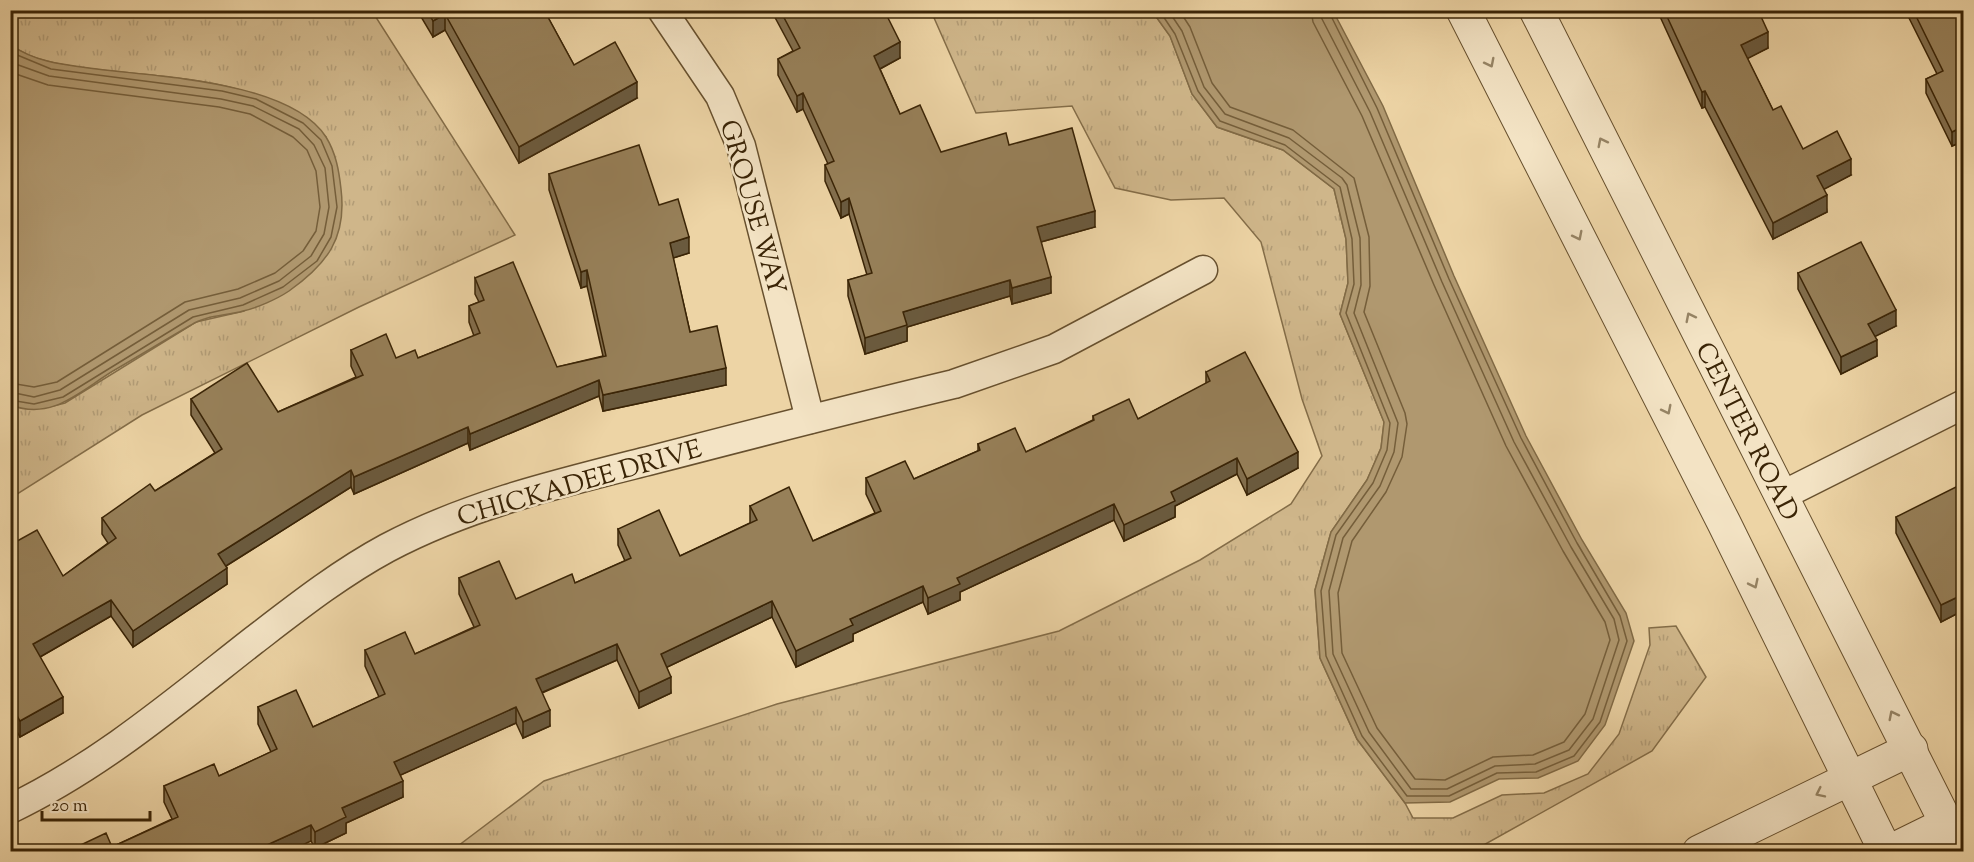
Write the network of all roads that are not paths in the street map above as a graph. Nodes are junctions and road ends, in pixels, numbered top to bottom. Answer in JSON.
{"nodes":[{"id":1,"x":662,"y":10,"type":"edge"},
{"id":2,"x":1463,"y":10,"type":"edge"},
{"id":3,"x":1536,"y":10,"type":"edge"},
{"id":4,"x":1203,"y":270,"type":"dead end"},
{"id":5,"x":1964,"y":404,"type":"edge"},
{"id":6,"x":810,"y":419,"type":"junction"},
{"id":7,"x":1781,"y":496,"type":"junction"},
{"id":8,"x":1911,"y":749,"type":"junction"},
{"id":9,"x":1850,"y":779,"type":"junction"},
{"id":10,"x":10,"y":809,"type":"edge"},
{"id":11,"x":1955,"y":837,"type":"edge"},
{"id":12,"x":1699,"y":852,"type":"edge"},
{"id":13,"x":1888,"y":852,"type":"edge"}],
"edges":[{"from":1,"to":6,"type":"street","name":"GROUSE WAY"},
{"from":2,"to":9,"type":"street","one_way":true},
{"from":7,"to":3,"type":"street","name":"CENTER ROAD","one_way":true},
{"from":4,"to":6,"type":"street","name":"CHICKADEE DRIVE"},
{"from":5,"to":7,"type":"street"},
{"from":6,"to":10,"type":"street","name":"CHICKADEE DRIVE"},
{"from":8,"to":7,"type":"street","name":"CENTER ROAD","one_way":true},
{"from":8,"to":9,"type":"street"},
{"from":8,"to":11,"type":"street","name":"CENTER ROAD"},
{"from":9,"to":12,"type":"street","one_way":true},
{"from":9,"to":13,"type":"street"},
{"from":11,"to":13,"type":"street"}]}
